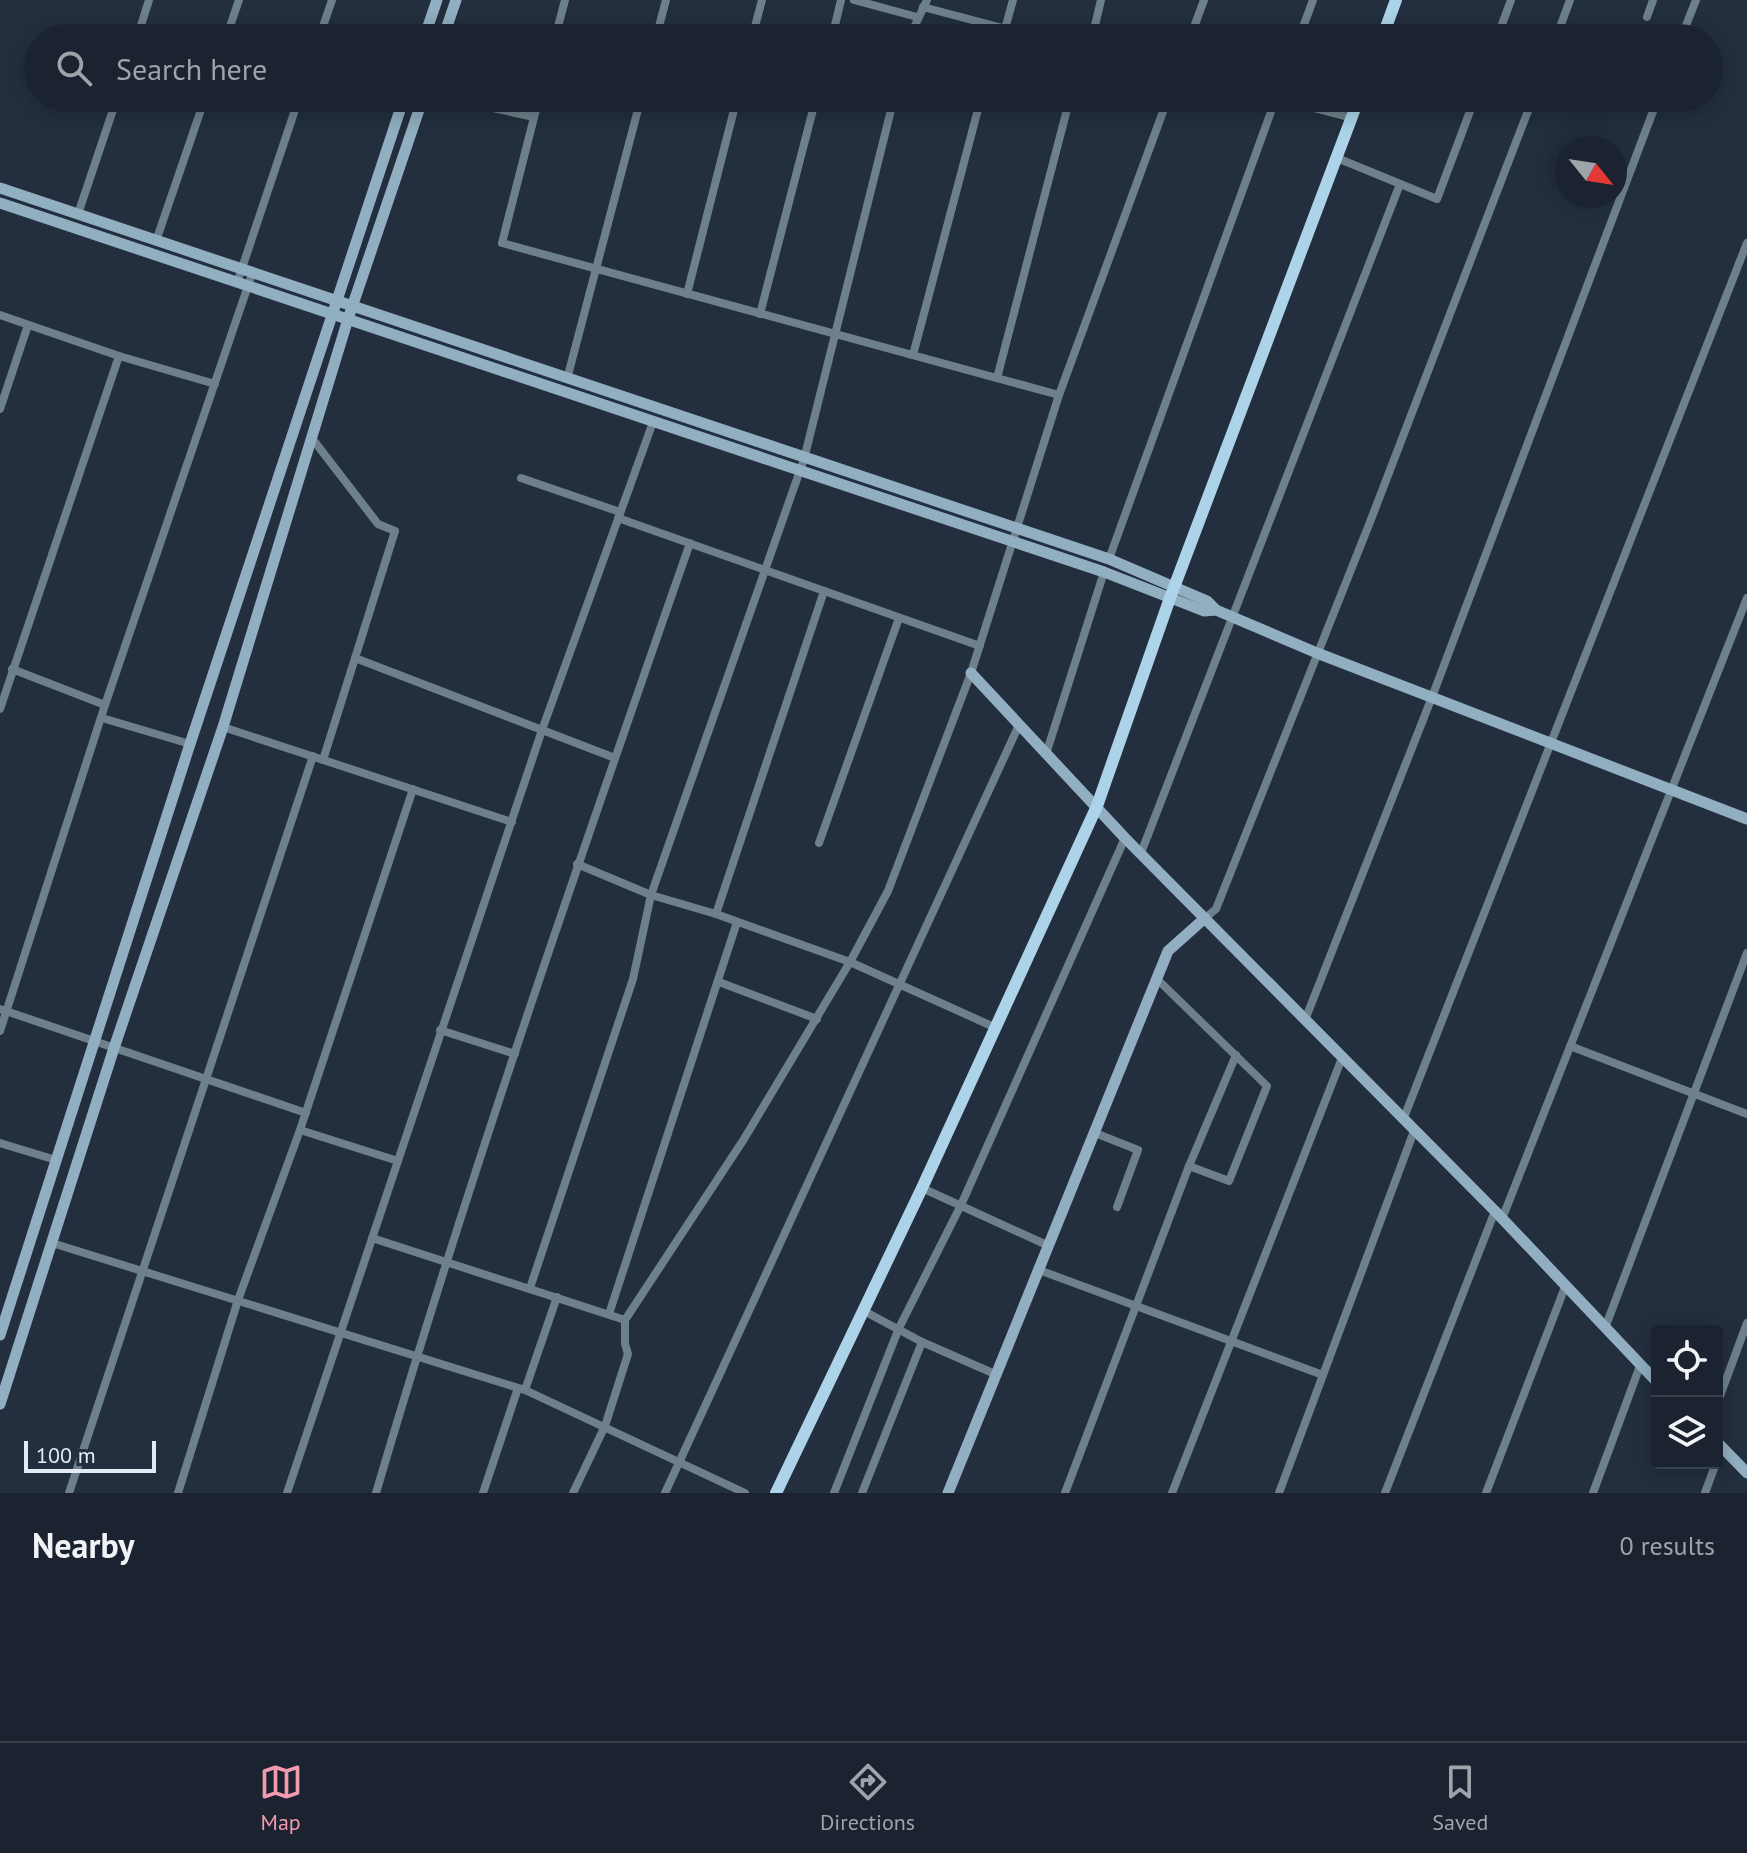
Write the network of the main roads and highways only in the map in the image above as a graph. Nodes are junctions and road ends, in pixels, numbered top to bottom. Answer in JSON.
{"nodes":[{"id":1,"x":437,"y":0,"type":"edge"},
{"id":2,"x":456,"y":0,"type":"edge"},
{"id":3,"x":1396,"y":0,"type":"edge"},
{"id":4,"x":429,"y":24,"type":"edge"},
{"id":5,"x":448,"y":24,"type":"edge"},
{"id":6,"x":1387,"y":24,"type":"edge"},
{"id":7,"x":399,"y":112,"type":"edge"},
{"id":8,"x":418,"y":112,"type":"edge"},
{"id":9,"x":1354,"y":112,"type":"edge"},
{"id":10,"x":0,"y":188,"type":"edge"},
{"id":11,"x":0,"y":203,"type":"edge"},
{"id":12,"x":335,"y":300,"type":"junction"},
{"id":13,"x":352,"y":306,"type":"junction"},
{"id":14,"x":331,"y":314,"type":"junction"},
{"id":15,"x":348,"y":319,"type":"junction"},
{"id":16,"x":1172,"y":593,"type":"junction"},
{"id":17,"x":971,"y":673,"type":"road end"},
{"id":18,"x":1097,"y":806,"type":"junction"},
{"id":19,"x":1747,"y":819,"type":"edge"},
{"id":20,"x":1205,"y":918,"type":"junction"},
{"id":21,"x":0,"y":1335,"type":"edge"},
{"id":22,"x":1651,"y":1376,"type":"edge"},
{"id":23,"x":0,"y":1404,"type":"edge"},
{"id":24,"x":1723,"y":1448,"type":"edge"},
{"id":25,"x":1747,"y":1473,"type":"edge"},
{"id":26,"x":776,"y":1493,"type":"edge"},
{"id":27,"x":948,"y":1493,"type":"edge"}],
"edges":[{"from":1,"to":4,"type":"main road"},
{"from":2,"to":5,"type":"main road"},
{"from":3,"to":6,"type":"main road"},
{"from":7,"to":12,"type":"main road"},
{"from":8,"to":13,"type":"main road"},
{"from":9,"to":16,"type":"main road"},
{"from":10,"to":12,"type":"main road"},
{"from":11,"to":14,"type":"main road"},
{"from":12,"to":13,"type":"main road"},
{"from":12,"to":14,"type":"main road"},
{"from":13,"to":15,"type":"main road"},
{"from":13,"to":16,"type":"main road"},
{"from":14,"to":15,"type":"main road"},
{"from":14,"to":21,"type":"main road"},
{"from":15,"to":16,"type":"main road"},
{"from":15,"to":23,"type":"main road"},
{"from":16,"to":18,"type":"main road"},
{"from":16,"to":19,"type":"main road"},
{"from":17,"to":18,"type":"main road"},
{"from":18,"to":20,"type":"main road"},
{"from":18,"to":26,"type":"main road"},
{"from":20,"to":22,"type":"main road"},
{"from":20,"to":27,"type":"main road"},
{"from":24,"to":25,"type":"main road"}]}
